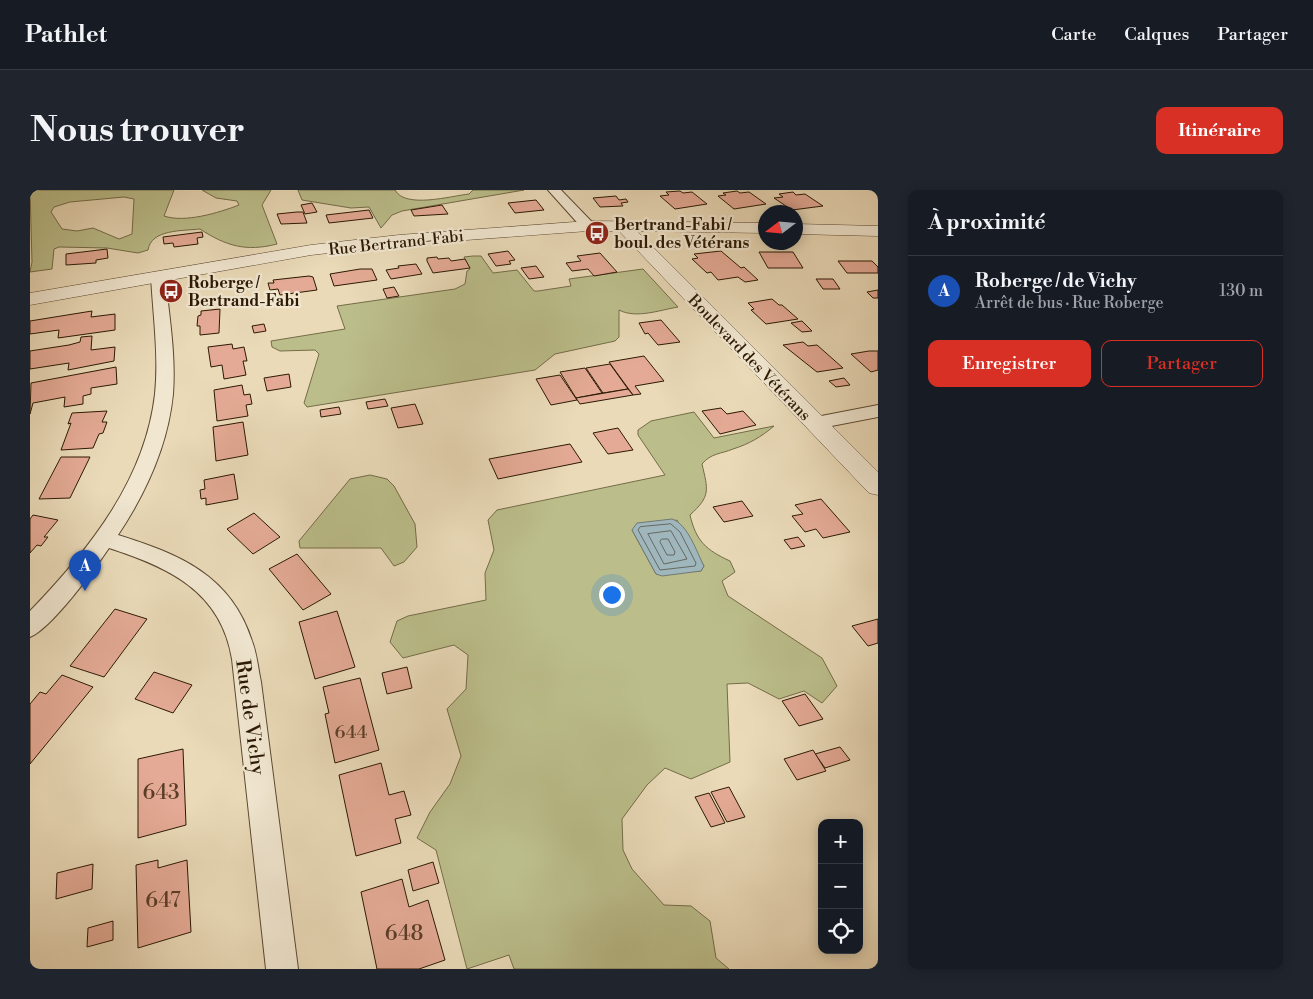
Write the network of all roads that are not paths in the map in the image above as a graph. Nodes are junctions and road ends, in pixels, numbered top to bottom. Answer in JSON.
{"nodes":[{"id":1,"x":554,"y":190,"type":"edge"},
{"id":2,"x":588,"y":226,"type":"junction"},
{"id":3,"x":622,"y":226,"type":"junction"},
{"id":4,"x":758,"y":228,"type":"edge"},
{"id":5,"x":803,"y":229,"type":"edge"},
{"id":6,"x":878,"y":230,"type":"edge"},
{"id":7,"x":158,"y":276,"type":"junction"},
{"id":8,"x":30,"y":299,"type":"edge"},
{"id":9,"x":878,"y":411,"type":"edge"},
{"id":10,"x":816,"y":423,"type":"junction"},
{"id":11,"x":878,"y":488,"type":"edge"},
{"id":12,"x":106,"y":539,"type":"junction"},
{"id":13,"x":30,"y":627,"type":"edge"},
{"id":14,"x":282,"y":969,"type":"edge"}],
"edges":[{"from":1,"to":2,"type":"street"},
{"from":2,"to":3,"type":"street","name":"Rue Bertrand-Fabi"},
{"from":2,"to":7,"type":"street","name":"Rue Bertrand-Fabi"},
{"from":3,"to":4,"type":"street","name":"Rue Bertrand-Fabi"},
{"from":3,"to":10,"type":"street","name":"Boulevard des Vétérans"},
{"from":5,"to":6,"type":"street"},
{"from":7,"to":8,"type":"street","name":"Rue Bertrand-Fabi"},
{"from":7,"to":12,"type":"street"},
{"from":9,"to":10,"type":"street"},
{"from":10,"to":11,"type":"street","name":"Boulevard des Vétérans"},
{"from":12,"to":13,"type":"street"},
{"from":12,"to":14,"type":"street","name":"Rue de Vichy"}]}
